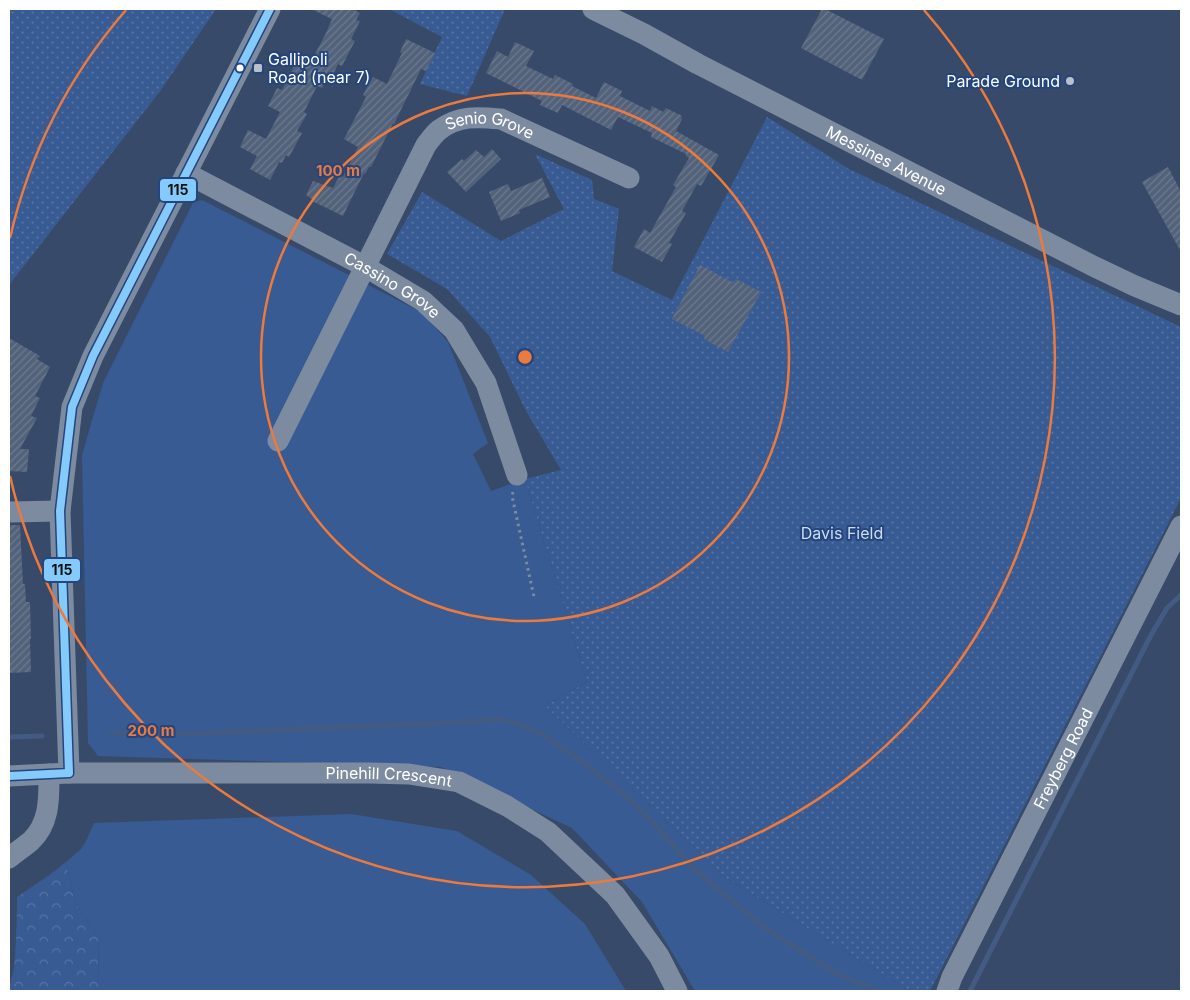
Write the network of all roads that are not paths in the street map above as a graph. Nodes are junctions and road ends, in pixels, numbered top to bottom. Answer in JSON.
{"nodes":[{"id":1,"x":270,"y":9,"type":"edge"},
{"id":2,"x":594,"y":9,"type":"edge"},
{"id":3,"x":629,"y":9,"type":"edge"},
{"id":4,"x":644,"y":34,"type":"junction"},
{"id":5,"x":186,"y":173,"type":"junction"},
{"id":6,"x":629,"y":178,"type":"dead end"},
{"id":7,"x":364,"y":266,"type":"junction"},
{"id":8,"x":1181,"y":305,"type":"edge"},
{"id":9,"x":278,"y":441,"type":"dead end"},
{"id":10,"x":517,"y":475,"type":"road end"},
{"id":11,"x":60,"y":510,"type":"junction"},
{"id":12,"x":9,"y":512,"type":"edge"},
{"id":13,"x":1181,"y":526,"type":"edge"},
{"id":14,"x":59,"y":774,"type":"junction"},
{"id":15,"x":9,"y":776,"type":"edge"},
{"id":16,"x":9,"y":858,"type":"edge"},
{"id":17,"x":677,"y":991,"type":"edge"},
{"id":18,"x":947,"y":991,"type":"edge"}],
"edges":[{"from":1,"to":5,"type":"street"},
{"from":2,"to":4,"type":"street","name":"Messines Avenue"},
{"from":3,"to":4,"type":"street"},
{"from":4,"to":8,"type":"street","name":"Messines Avenue"},
{"from":5,"to":7,"type":"street","name":"Cassino Grove"},
{"from":5,"to":11,"type":"street"},
{"from":6,"to":7,"type":"street","name":"Senio Grove"},
{"from":7,"to":9,"type":"street","name":"Senio Grove"},
{"from":7,"to":10,"type":"street","name":"Cassino Grove"},
{"from":11,"to":12,"type":"street"},
{"from":11,"to":14,"type":"street"},
{"from":13,"to":18,"type":"street","name":"Freyberg Road"},
{"from":14,"to":15,"type":"street","name":"Pinehill Crescent"},
{"from":14,"to":16,"type":"street"},
{"from":14,"to":17,"type":"street","name":"Pinehill Crescent"}]}
